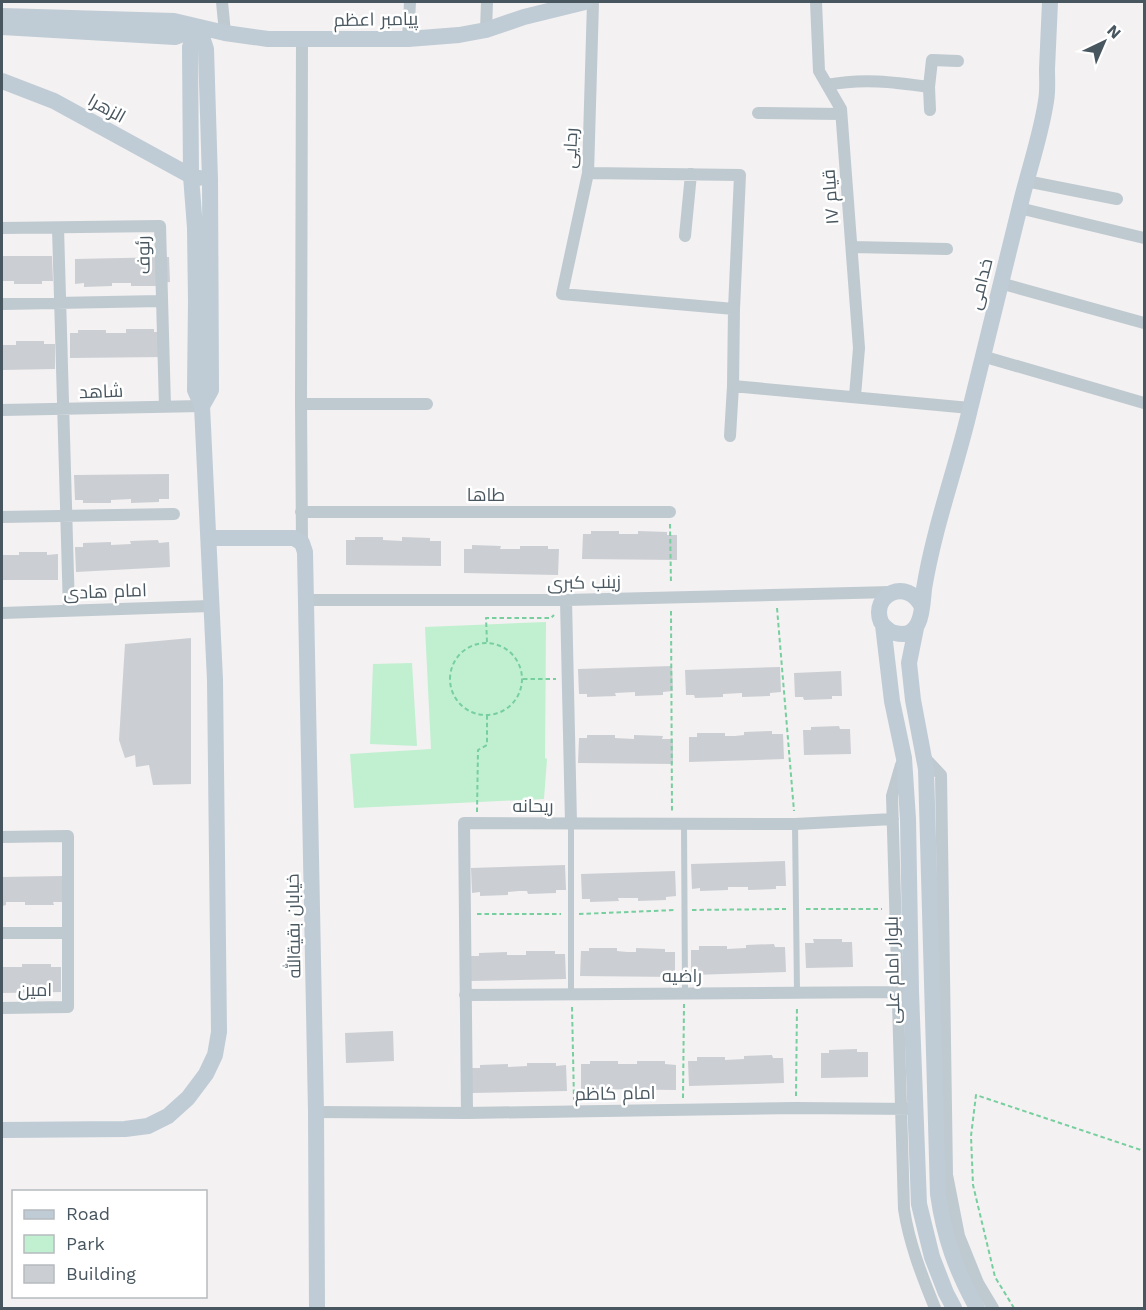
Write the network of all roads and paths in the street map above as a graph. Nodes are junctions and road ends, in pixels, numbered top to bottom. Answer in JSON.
{"nodes":[{"id":1,"x":222,"y":2,"type":"edge"},
{"id":2,"x":410,"y":2,"type":"edge"},
{"id":3,"x":487,"y":2,"type":"edge"},
{"id":4,"x":585,"y":2,"type":"edge"},
{"id":5,"x":593,"y":2,"type":"edge"},
{"id":6,"x":816,"y":2,"type":"edge"},
{"id":7,"x":1050,"y":2,"type":"edge"},
{"id":8,"x":555,"y":5,"type":"edge"},
{"id":9,"x":2,"y":16,"type":"edge"},
{"id":10,"x":2,"y":27,"type":"edge"},
{"id":11,"x":199,"y":28,"type":"junction"},
{"id":12,"x":486,"y":30,"type":"junction"},
{"id":13,"x":225,"y":33,"type":"junction"},
{"id":14,"x":302,"y":39,"type":"junction"},
{"id":15,"x":408,"y":39,"type":"junction"},
{"id":16,"x":957,"y":62,"type":"dead end"},
{"id":17,"x":2,"y":81,"type":"edge"},
{"id":18,"x":827,"y":85,"type":"junction"},
{"id":19,"x":929,"y":87,"type":"junction"},
{"id":20,"x":930,"y":110,"type":"dead end"},
{"id":21,"x":758,"y":113,"type":"dead end"},
{"id":22,"x":841,"y":114,"type":"junction"},
{"id":23,"x":588,"y":173,"type":"junction"},
{"id":24,"x":691,"y":174,"type":"junction"},
{"id":25,"x":191,"y":176,"type":"junction"},
{"id":26,"x":210,"y":180,"type":"junction"},
{"id":27,"x":1026,"y":181,"type":"junction"},
{"id":28,"x":1118,"y":199,"type":"dead end"},
{"id":29,"x":1019,"y":208,"type":"junction"},
{"id":30,"x":2,"y":228,"type":"edge"},
{"id":31,"x":58,"y":228,"type":"junction"},
{"id":32,"x":685,"y":236,"type":"dead end"},
{"id":33,"x":1144,"y":238,"type":"edge"},
{"id":34,"x":852,"y":247,"type":"junction"},
{"id":35,"x":947,"y":249,"type":"dead end"},
{"id":36,"x":1000,"y":283,"type":"junction"},
{"id":37,"x":161,"y":301,"type":"junction"},
{"id":38,"x":59,"y":303,"type":"junction"},
{"id":39,"x":2,"y":304,"type":"edge"},
{"id":40,"x":734,"y":309,"type":"junction"},
{"id":41,"x":1144,"y":323,"type":"edge"},
{"id":42,"x":982,"y":357,"type":"junction"},
{"id":43,"x":733,"y":386,"type":"junction"},
{"id":44,"x":855,"y":396,"type":"junction"},
{"id":45,"x":1144,"y":403,"type":"edge"},
{"id":46,"x":301,"y":404,"type":"junction"},
{"id":47,"x":427,"y":404,"type":"dead end"},
{"id":48,"x":202,"y":406,"type":"junction"},
{"id":49,"x":165,"y":407,"type":"junction"},
{"id":50,"x":970,"y":408,"type":"junction"},
{"id":51,"x":2,"y":410,"type":"edge"},
{"id":52,"x":63,"y":410,"type":"junction"},
{"id":53,"x":730,"y":436,"type":"dead end"},
{"id":54,"x":301,"y":512,"type":"junction"},
{"id":55,"x":670,"y":512,"type":"joint"},
{"id":56,"x":174,"y":514,"type":"dead end"},
{"id":57,"x":66,"y":516,"type":"junction"},
{"id":58,"x":2,"y":517,"type":"edge"},
{"id":59,"x":209,"y":538,"type":"junction"},
{"id":60,"x":302,"y":543,"type":"junction"},
{"id":61,"x":927,"y":574,"type":"junction"},
{"id":62,"x":896,"y":591,"type":"junction"},
{"id":63,"x":861,"y":594,"type":"junction"},
{"id":64,"x":776,"y":596,"type":"junction"},
{"id":65,"x":671,"y":598,"type":"junction"},
{"id":66,"x":306,"y":600,"type":"junction"},
{"id":67,"x":566,"y":600,"type":"junction"},
{"id":68,"x":210,"y":606,"type":"junction"},
{"id":69,"x":922,"y":607,"type":"junction"},
{"id":70,"x":69,"y":610,"type":"junction"},
{"id":71,"x":2,"y":613,"type":"edge"},
{"id":72,"x":882,"y":623,"type":"junction"},
{"id":73,"x":916,"y":628,"type":"junction"},
{"id":74,"x":487,"y":642,"type":"junction"},
{"id":75,"x":523,"y":679,"type":"junction"},
{"id":76,"x":568,"y":679,"type":"junction"},
{"id":77,"x":487,"y":715,"type":"junction"},
{"id":78,"x":924,"y":757,"type":"junction"},
{"id":79,"x":904,"y":758,"type":"junction"},
{"id":80,"x":893,"y":819,"type":"junction"},
{"id":81,"x":477,"y":823,"type":"junction"},
{"id":82,"x":570,"y":824,"type":"junction"},
{"id":83,"x":678,"y":824,"type":"junction"},
{"id":84,"x":795,"y":824,"type":"junction"},
{"id":85,"x":2,"y":837,"type":"edge"},
{"id":86,"x":2,"y":933,"type":"edge"},
{"id":87,"x":68,"y":933,"type":"junction"},
{"id":88,"x":797,"y":992,"type":"junction"},
{"id":89,"x":899,"y":992,"type":"junction"},
{"id":90,"x":685,"y":993,"type":"junction"},
{"id":91,"x":572,"y":994,"type":"junction"},
{"id":92,"x":465,"y":995,"type":"junction"},
{"id":93,"x":2,"y":1008,"type":"edge"},
{"id":94,"x":941,"y":1101,"type":"junction"},
{"id":95,"x":796,"y":1108,"type":"junction"},
{"id":96,"x":908,"y":1109,"type":"junction"},
{"id":97,"x":683,"y":1110,"type":"junction"},
{"id":98,"x":316,"y":1112,"type":"junction"},
{"id":99,"x":574,"y":1112,"type":"junction"},
{"id":100,"x":467,"y":1113,"type":"junction"},
{"id":101,"x":2,"y":1130,"type":"edge"},
{"id":102,"x":1144,"y":1151,"type":"edge"},
{"id":103,"x":317,"y":1308,"type":"edge"},
{"id":104,"x":935,"y":1308,"type":"edge"},
{"id":105,"x":954,"y":1308,"type":"edge"},
{"id":106,"x":977,"y":1308,"type":"edge"},
{"id":107,"x":993,"y":1308,"type":"edge"},
{"id":108,"x":1014,"y":1308,"type":"edge"}],
"edges":[{"from":1,"to":13,"type":"street"},
{"from":2,"to":15,"type":"street"},
{"from":3,"to":12,"type":"street"},
{"from":4,"to":8,"type":"street","name":"پیامبر اعظم"},
{"from":5,"to":23,"type":"street","name":"رجایی"},
{"from":6,"to":18,"type":"street","name":"قیام ۱۷"},
{"from":7,"to":27,"type":"street","name":"خدامی"},
{"from":8,"to":12,"type":"street","name":"پیامبر اعظم"},
{"from":9,"to":11,"type":"street","name":"پیامبر اعظم"},
{"from":10,"to":11,"type":"street","name":"پیامبر اعظم"},
{"from":11,"to":13,"type":"street","name":"پیامبر اعظم"},
{"from":11,"to":25,"type":"street"},
{"from":11,"to":26,"type":"street"},
{"from":12,"to":15,"type":"street","name":"پیامبر اعظم"},
{"from":13,"to":14,"type":"street","name":"پیامبر اعظم"},
{"from":14,"to":15,"type":"street","name":"پیامبر اعظم"},
{"from":14,"to":46,"type":"street"},
{"from":16,"to":19,"type":"street"},
{"from":17,"to":25,"type":"street","name":"الزهرا"},
{"from":18,"to":19,"type":"street"},
{"from":18,"to":22,"type":"street","name":"قیام ۱۷"},
{"from":19,"to":20,"type":"street"},
{"from":21,"to":22,"type":"street"},
{"from":22,"to":34,"type":"street","name":"قیام ۱۷"},
{"from":23,"to":24,"type":"street"},
{"from":23,"to":40,"type":"street","name":"رجایی"},
{"from":24,"to":32,"type":"street"},
{"from":24,"to":40,"type":"street"},
{"from":25,"to":26,"type":"street","name":"الزهرا"},
{"from":25,"to":48,"type":"street"},
{"from":26,"to":48,"type":"street"},
{"from":27,"to":28,"type":"street"},
{"from":27,"to":29,"type":"street","name":"خدامی"},
{"from":29,"to":33,"type":"street"},
{"from":29,"to":36,"type":"street","name":"خدامی"},
{"from":30,"to":31,"type":"street","name":"رئوف"},
{"from":31,"to":37,"type":"street","name":"رئوف"},
{"from":31,"to":38,"type":"street"},
{"from":34,"to":35,"type":"street"},
{"from":34,"to":44,"type":"street","name":"قیام ۱۷"},
{"from":36,"to":41,"type":"street"},
{"from":36,"to":42,"type":"street","name":"خدامی"},
{"from":37,"to":38,"type":"street"},
{"from":37,"to":49,"type":"street","name":"رئوف"},
{"from":38,"to":39,"type":"street"},
{"from":38,"to":52,"type":"street"},
{"from":40,"to":43,"type":"street"},
{"from":42,"to":45,"type":"street"},
{"from":42,"to":50,"type":"street","name":"خدامی"},
{"from":43,"to":44,"type":"street"},
{"from":43,"to":53,"type":"street"},
{"from":44,"to":50,"type":"street"},
{"from":46,"to":47,"type":"street"},
{"from":46,"to":54,"type":"street"},
{"from":48,"to":49,"type":"street","name":"شاهد"},
{"from":48,"to":59,"type":"street"},
{"from":49,"to":52,"type":"street","name":"شاهد"},
{"from":50,"to":61,"type":"street","name":"خدامی"},
{"from":51,"to":52,"type":"street","name":"شاهد"},
{"from":52,"to":57,"type":"street"},
{"from":54,"to":55,"type":"street","name":"طاها"},
{"from":54,"to":60,"type":"street"},
{"from":55,"to":65,"type":"path"},
{"from":56,"to":57,"type":"street"},
{"from":57,"to":58,"type":"street"},
{"from":57,"to":70,"type":"street"},
{"from":59,"to":60,"type":"street"},
{"from":59,"to":68,"type":"street"},
{"from":60,"to":66,"type":"street","name":"خیابان بقیةالله"},
{"from":61,"to":62,"type":"street"},
{"from":61,"to":69,"type":"street","name":"خدامی"},
{"from":62,"to":63,"type":"street","name":"زینب کبری"},
{"from":62,"to":69,"type":"street"},
{"from":62,"to":72,"type":"street"},
{"from":63,"to":64,"type":"street","name":"زینب کبری"},
{"from":63,"to":72,"type":"street"},
{"from":64,"to":65,"type":"street","name":"زینب کبری"},
{"from":64,"to":84,"type":"path"},
{"from":65,"to":67,"type":"street","name":"زینب کبری"},
{"from":65,"to":83,"type":"path"},
{"from":66,"to":67,"type":"street","name":"زینب کبری"},
{"from":66,"to":98,"type":"street","name":"خیابان بقیةالله"},
{"from":67,"to":74,"type":"path"},
{"from":67,"to":76,"type":"street"},
{"from":68,"to":70,"type":"street","name":"امام هادی"},
{"from":68,"to":101,"type":"street"},
{"from":69,"to":73,"type":"street"},
{"from":70,"to":71,"type":"street","name":"امام هادی"},
{"from":72,"to":73,"type":"street"},
{"from":72,"to":79,"type":"street","name":"بلوار امام علی"},
{"from":73,"to":78,"type":"street"},
{"from":74,"to":75,"type":"path"},
{"from":74,"to":77,"type":"path"},
{"from":75,"to":76,"type":"path"},
{"from":75,"to":77,"type":"path"},
{"from":76,"to":82,"type":"street"},
{"from":77,"to":81,"type":"path"},
{"from":78,"to":79,"type":"street"},
{"from":78,"to":94,"type":"street"},
{"from":79,"to":80,"type":"street"},
{"from":79,"to":96,"type":"street","name":"بلوار امام علی"},
{"from":80,"to":84,"type":"street","name":"ریحانه"},
{"from":80,"to":89,"type":"street"},
{"from":81,"to":82,"type":"street","name":"ریحانه"},
{"from":81,"to":92,"type":"street"},
{"from":82,"to":83,"type":"street","name":"ریحانه"},
{"from":82,"to":91,"type":"lane"},
{"from":83,"to":84,"type":"street","name":"ریحانه"},
{"from":83,"to":90,"type":"lane"},
{"from":84,"to":88,"type":"lane"},
{"from":85,"to":87,"type":"street"},
{"from":86,"to":87,"type":"street"},
{"from":87,"to":93,"type":"street","name":"امین"},
{"from":88,"to":89,"type":"street","name":"راضیه"},
{"from":88,"to":90,"type":"street","name":"راضیه"},
{"from":88,"to":95,"type":"path"},
{"from":89,"to":96,"type":"street"},
{"from":90,"to":91,"type":"street","name":"راضیه"},
{"from":90,"to":97,"type":"path"},
{"from":91,"to":92,"type":"street","name":"راضیه"},
{"from":91,"to":99,"type":"path"},
{"from":92,"to":100,"type":"street"},
{"from":94,"to":106,"type":"street"},
{"from":94,"to":107,"type":"street"},
{"from":95,"to":96,"type":"street","name":"امام کاظم"},
{"from":95,"to":97,"type":"street","name":"امام کاظم"},
{"from":96,"to":104,"type":"street"},
{"from":96,"to":105,"type":"street","name":"بلوار امام علی"},
{"from":97,"to":99,"type":"street","name":"امام کاظم"},
{"from":98,"to":100,"type":"street","name":"امام کاظم"},
{"from":98,"to":103,"type":"street","name":"خیابان بقیةالله"},
{"from":99,"to":100,"type":"street","name":"امام کاظم"},
{"from":102,"to":108,"type":"path"}]}
